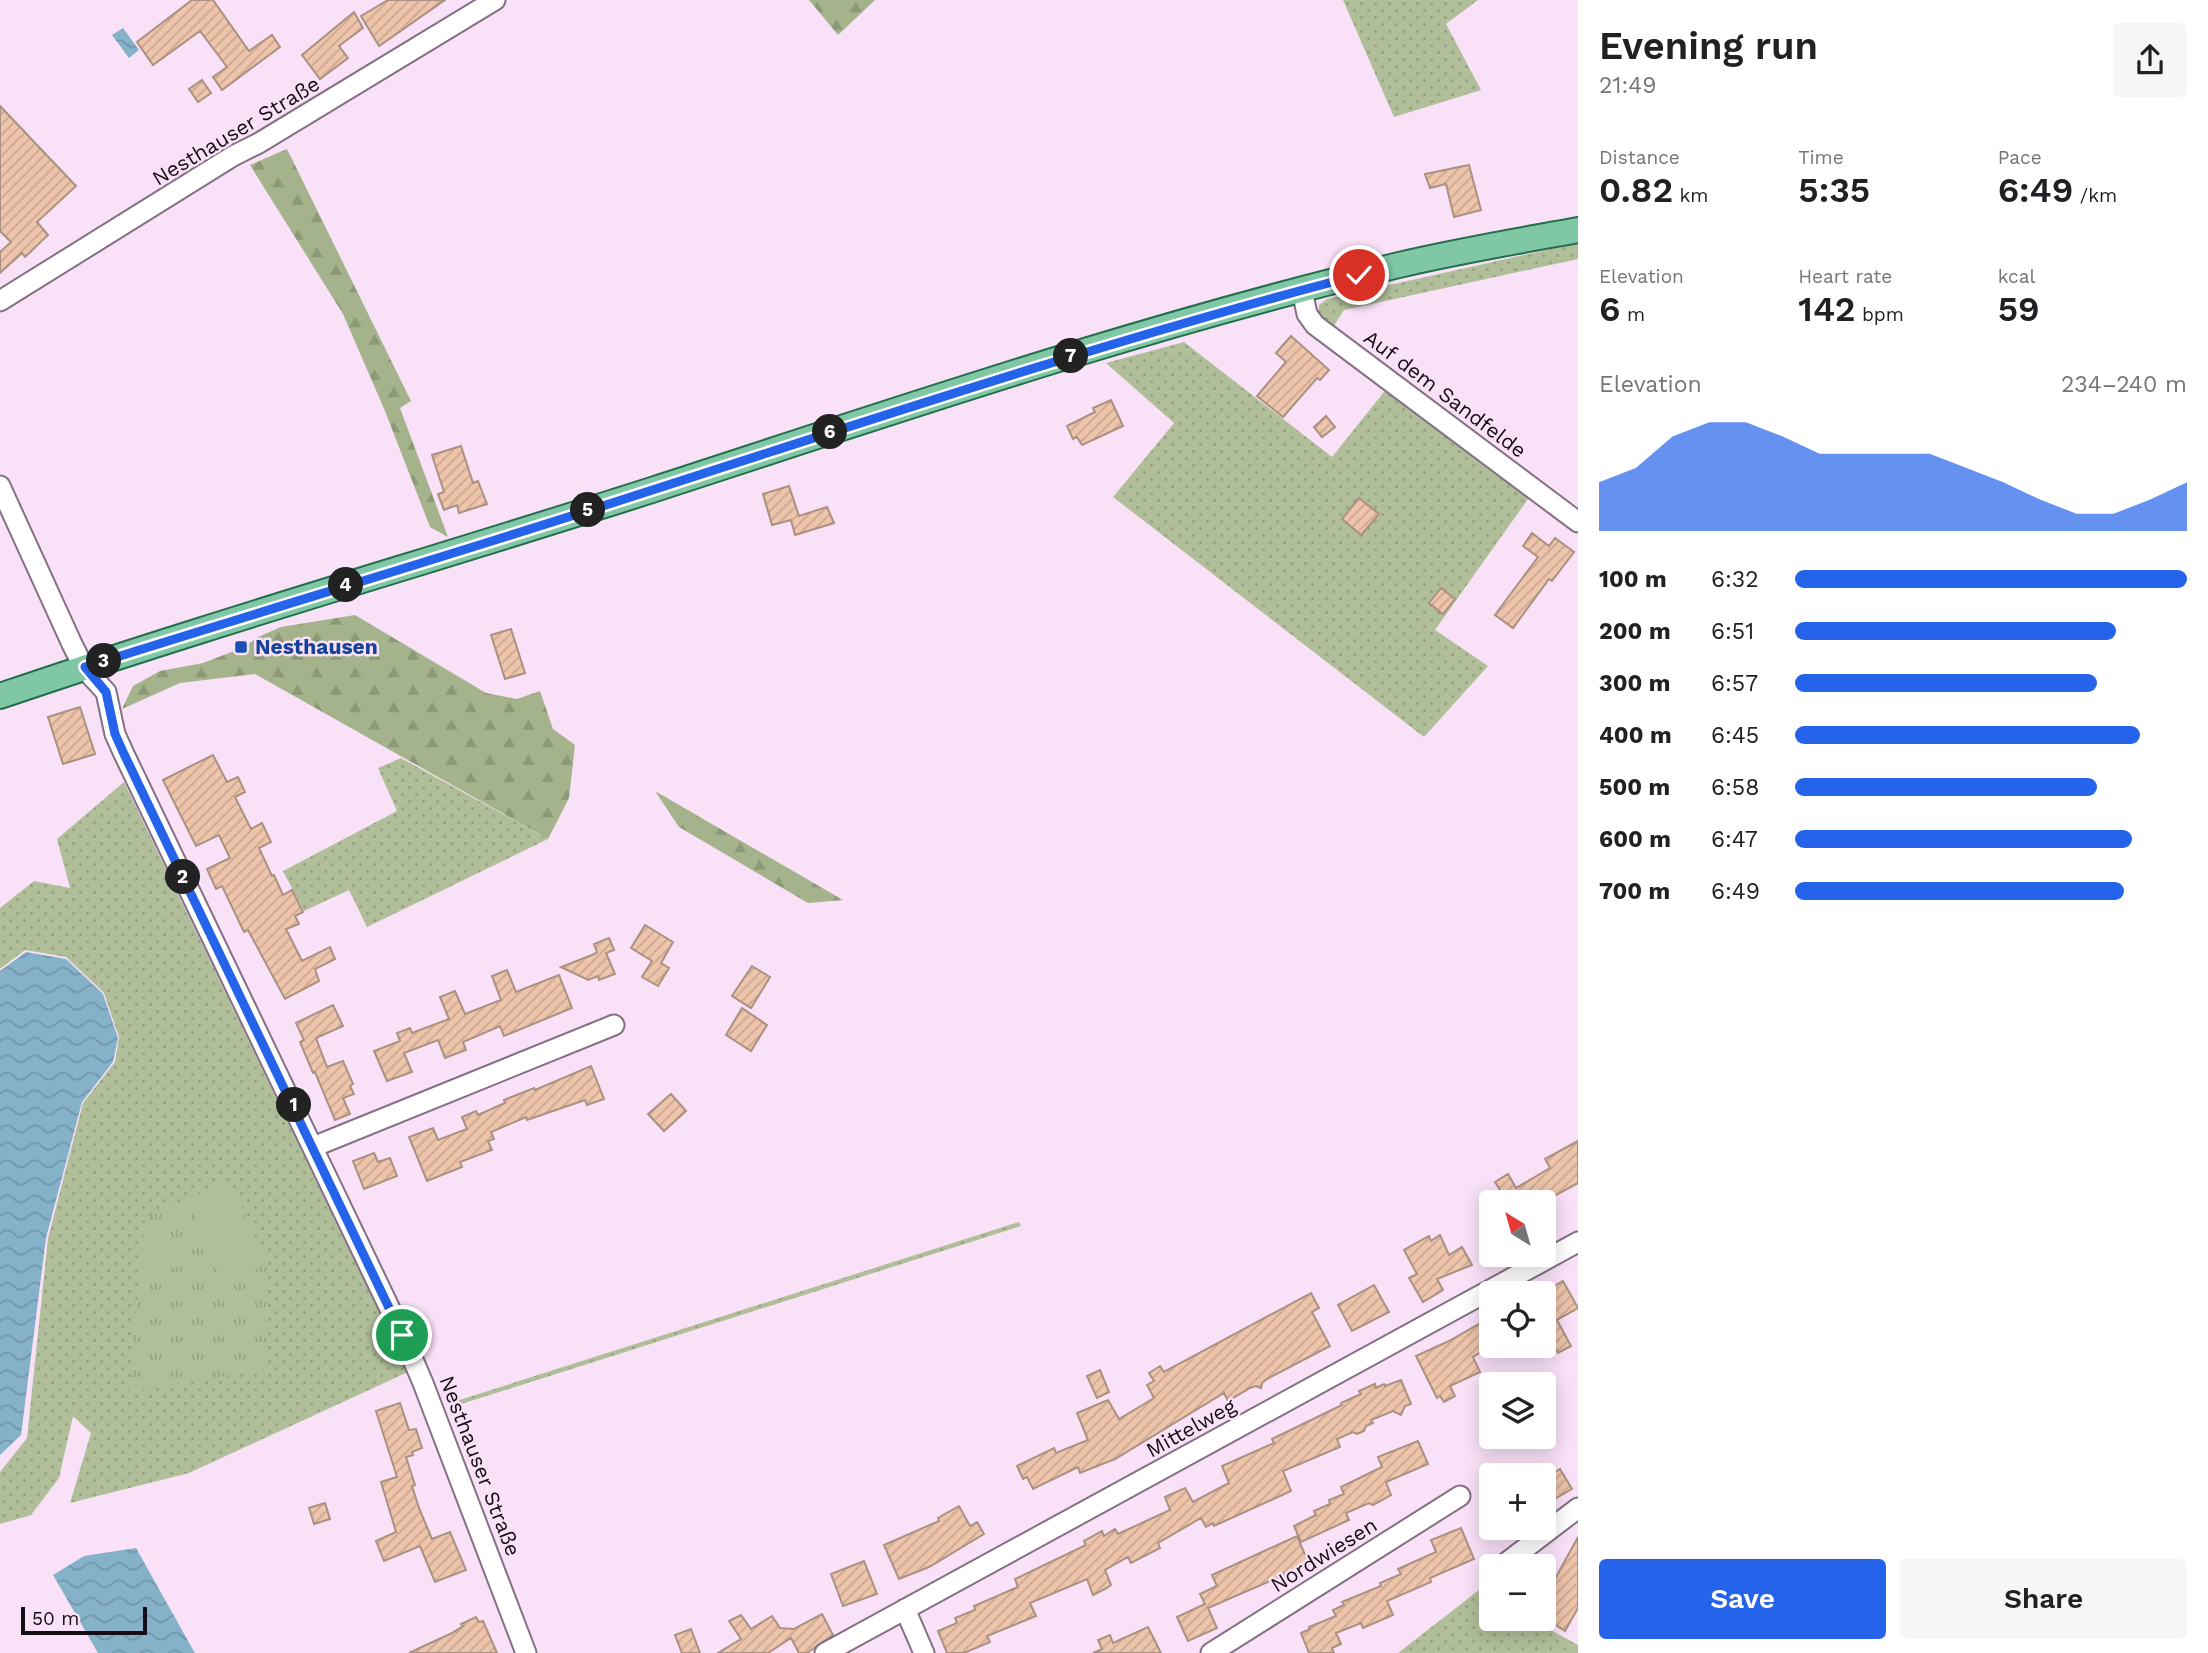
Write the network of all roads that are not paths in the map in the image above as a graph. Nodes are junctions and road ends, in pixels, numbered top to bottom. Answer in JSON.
{"nodes":[{"id":1,"x":495,"y":0,"type":"edge"},
{"id":2,"x":1578,"y":230,"type":"edge"},
{"id":3,"x":1301,"y":290,"type":"junction"},
{"id":4,"x":0,"y":301,"type":"edge"},
{"id":5,"x":0,"y":486,"type":"edge"},
{"id":6,"x":1578,"y":522,"type":"edge"},
{"id":7,"x":85,"y":667,"type":"junction"},
{"id":8,"x":0,"y":696,"type":"edge"},
{"id":9,"x":614,"y":1025,"type":"dead end"},
{"id":10,"x":313,"y":1147,"type":"junction"},
{"id":11,"x":1576,"y":1248,"type":"edge"},
{"id":12,"x":1460,"y":1496,"type":"dead end"},
{"id":13,"x":1578,"y":1508,"type":"edge"},
{"id":14,"x":1518,"y":1554,"type":"edge"},
{"id":15,"x":905,"y":1609,"type":"junction"},
{"id":16,"x":526,"y":1653,"type":"edge"},
{"id":17,"x":825,"y":1653,"type":"edge"},
{"id":18,"x":924,"y":1653,"type":"edge"},
{"id":19,"x":1211,"y":1653,"type":"edge"}],
"edges":[{"from":1,"to":4,"type":"street","name":"Nesthauser Straße"},
{"from":2,"to":3,"type":"main road"},
{"from":3,"to":6,"type":"street","name":"Auf dem Sandfelde"},
{"from":3,"to":7,"type":"main road"},
{"from":5,"to":7,"type":"street","name":"Nesthauser Straße"},
{"from":7,"to":8,"type":"main road"},
{"from":7,"to":10,"type":"street","name":"Nesthauser Straße"},
{"from":9,"to":10,"type":"street"},
{"from":10,"to":16,"type":"street","name":"Nesthauser Straße"},
{"from":11,"to":15,"type":"street","name":"Mittelweg"},
{"from":12,"to":19,"type":"street","name":"Nordwiesen"},
{"from":13,"to":14,"type":"street"},
{"from":15,"to":17,"type":"street","name":"Mittelweg"},
{"from":15,"to":18,"type":"street"}]}
